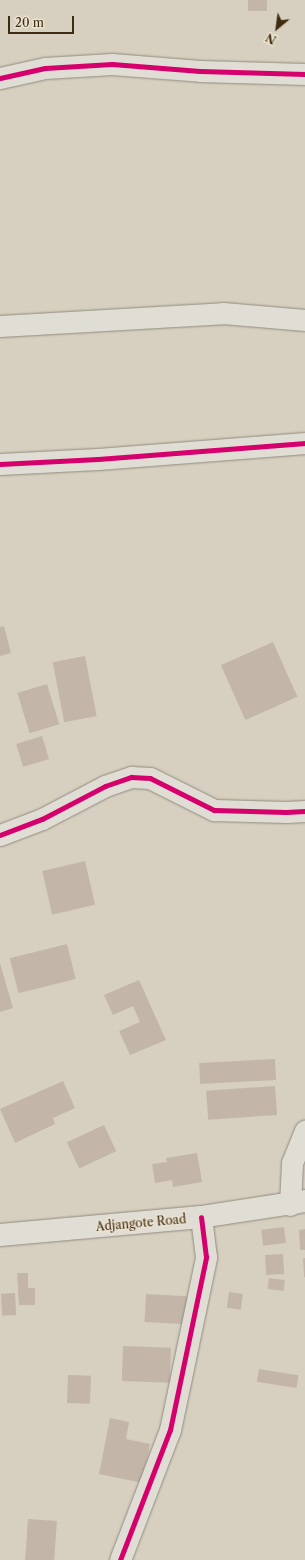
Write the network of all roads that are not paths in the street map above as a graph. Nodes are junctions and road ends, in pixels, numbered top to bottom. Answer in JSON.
{"nodes":[{"id":1,"x":305,"y":74,"type":"edge"},
{"id":2,"x":0,"y":78,"type":"edge"},
{"id":3,"x":305,"y":320,"type":"edge"},
{"id":4,"x":0,"y":326,"type":"edge"},
{"id":5,"x":305,"y":443,"type":"edge"},
{"id":6,"x":0,"y":464,"type":"edge"},
{"id":7,"x":305,"y":811,"type":"edge"},
{"id":8,"x":0,"y":835,"type":"edge"},
{"id":9,"x":305,"y":1131,"type":"edge"},
{"id":10,"x":298,"y":1203,"type":"edge"},
{"id":11,"x":201,"y":1218,"type":"junction"},
{"id":12,"x":0,"y":1236,"type":"edge"},
{"id":13,"x":120,"y":1560,"type":"edge"}],
"edges":[{"from":1,"to":2,"type":"street"},
{"from":3,"to":4,"type":"street"},
{"from":5,"to":6,"type":"street"},
{"from":7,"to":8,"type":"street"},
{"from":9,"to":10,"type":"street"},
{"from":10,"to":11,"type":"street","name":"Adjangote Road"},
{"from":11,"to":12,"type":"street","name":"Adjangote Road"},
{"from":11,"to":13,"type":"street"}]}
